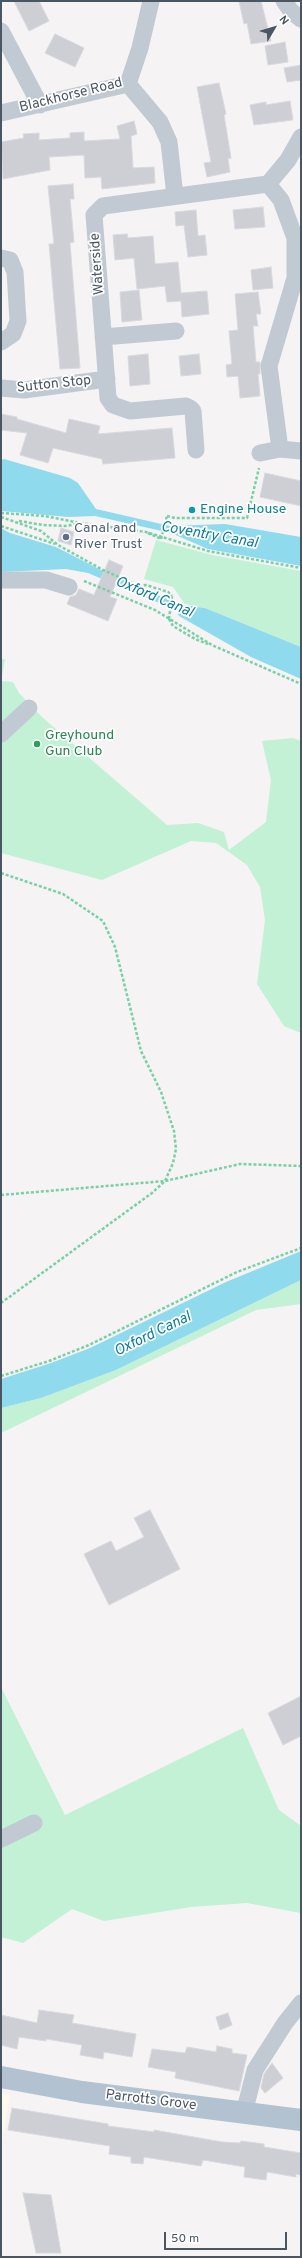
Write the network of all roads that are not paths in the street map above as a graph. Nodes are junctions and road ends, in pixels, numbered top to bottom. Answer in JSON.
{"nodes":[{"id":1,"x":151,"y":1,"type":"edge"},
{"id":2,"x":284,"y":1,"type":"edge"},
{"id":3,"x":301,"y":19,"type":"edge"},
{"id":4,"x":1,"y":31,"type":"edge"},
{"id":5,"x":128,"y":84,"type":"junction"},
{"id":6,"x":40,"y":105,"type":"junction"},
{"id":7,"x":1,"y":113,"type":"edge"},
{"id":8,"x":301,"y":137,"type":"edge"},
{"id":9,"x":268,"y":184,"type":"junction"},
{"id":10,"x":175,"y":196,"type":"junction"},
{"id":11,"x":1,"y":258,"type":"edge"},
{"id":12,"x":176,"y":331,"type":"dead end"},
{"id":13,"x":103,"y":337,"type":"junction"},
{"id":14,"x":1,"y":342,"type":"edge"},
{"id":15,"x":107,"y":379,"type":"junction"},
{"id":16,"x":1,"y":388,"type":"edge"},
{"id":17,"x":280,"y":449,"type":"junction"},
{"id":18,"x":196,"y":450,"type":"dead end"},
{"id":19,"x":301,"y":451,"type":"edge"},
{"id":20,"x":260,"y":453,"type":"road end"},
{"id":21,"x":1,"y":580,"type":"edge"},
{"id":22,"x":75,"y":583,"type":"road end"},
{"id":23,"x":29,"y":708,"type":"dead end"},
{"id":24,"x":1,"y":734,"type":"edge"},
{"id":25,"x":34,"y":1823,"type":"dead end"},
{"id":26,"x":1,"y":1839,"type":"edge"},
{"id":27,"x":301,"y":2003,"type":"edge"},
{"id":28,"x":1,"y":2076,"type":"edge"},
{"id":29,"x":244,"y":2113,"type":"junction"},
{"id":30,"x":301,"y":2120,"type":"edge"}],
"edges":[{"from":1,"to":5,"type":"street","name":"Blackhorse Road"},
{"from":2,"to":3,"type":"street"},
{"from":4,"to":6,"type":"street"},
{"from":5,"to":6,"type":"street","name":"Blackhorse Road"},
{"from":5,"to":10,"type":"street"},
{"from":6,"to":7,"type":"street","name":"Blackhorse Road"},
{"from":8,"to":9,"type":"street"},
{"from":9,"to":10,"type":"street"},
{"from":9,"to":17,"type":"street"},
{"from":10,"to":13,"type":"street","name":"Waterside"},
{"from":11,"to":14,"type":"street"},
{"from":12,"to":13,"type":"street"},
{"from":13,"to":15,"type":"street","name":"Waterside"},
{"from":15,"to":16,"type":"street","name":"Sutton Stop"},
{"from":15,"to":18,"type":"street","name":"Waterside"},
{"from":17,"to":19,"type":"street"},
{"from":17,"to":20,"type":"street"},
{"from":21,"to":22,"type":"street"},
{"from":23,"to":24,"type":"street"},
{"from":25,"to":26,"type":"street"},
{"from":27,"to":29,"type":"street"},
{"from":28,"to":29,"type":"main road","name":"Parrotts Grove"},
{"from":29,"to":30,"type":"main road","name":"Parrotts Grove"}]}
